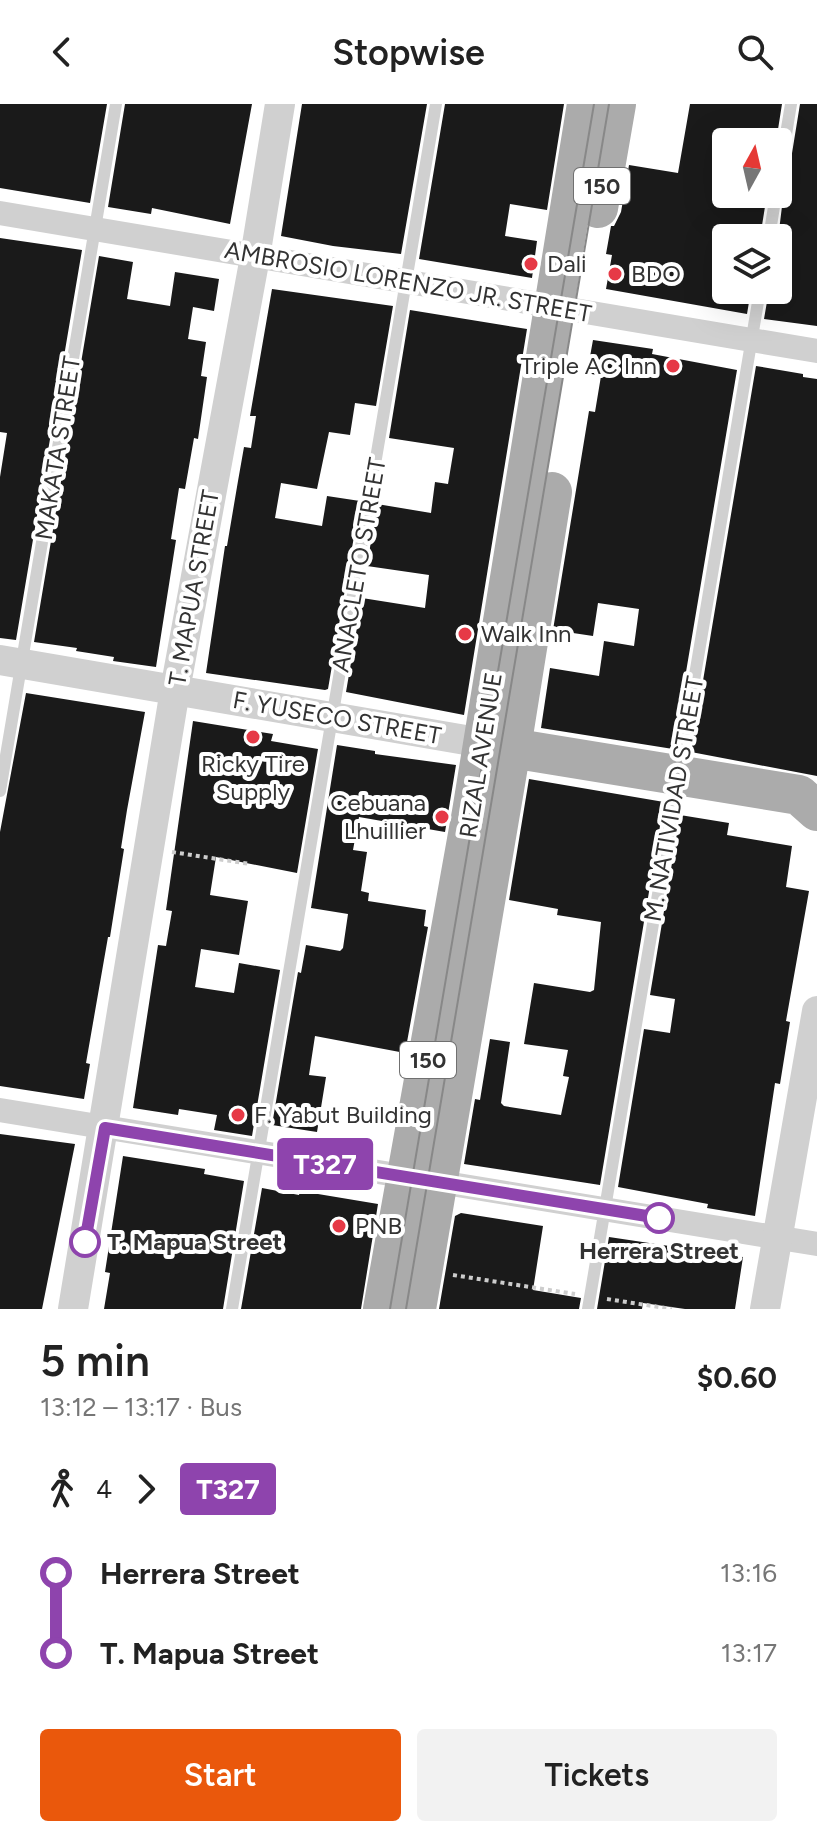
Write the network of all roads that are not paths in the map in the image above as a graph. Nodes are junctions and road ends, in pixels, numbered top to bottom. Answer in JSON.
{"nodes":[{"id":1,"x":116,"y":104,"type":"edge"},
{"id":2,"x":280,"y":104,"type":"edge"},
{"id":3,"x":436,"y":104,"type":"edge"},
{"id":4,"x":587,"y":104,"type":"edge"},
{"id":5,"x":616,"y":104,"type":"edge"},
{"id":6,"x":791,"y":104,"type":"edge"},
{"id":7,"x":787,"y":128,"type":"edge"},
{"id":8,"x":0,"y":213,"type":"edge"},
{"id":9,"x":95,"y":229,"type":"junction"},
{"id":10,"x":255,"y":257,"type":"junction"},
{"id":11,"x":407,"y":281,"type":"junction"},
{"id":12,"x":758,"y":304,"type":"edge"},
{"id":13,"x":567,"y":308,"type":"junction"},
{"id":14,"x":752,"y":340,"type":"junction"},
{"id":15,"x":817,"y":351,"type":"edge"},
{"id":16,"x":11,"y":662,"type":"edge"},
{"id":17,"x":175,"y":690,"type":"junction"},
{"id":18,"x":333,"y":717,"type":"junction"},
{"id":19,"x":497,"y":746,"type":"junction"},
{"id":20,"x":678,"y":775,"type":"junction"},
{"id":21,"x":0,"y":791,"type":"edge"},
{"id":22,"x":811,"y":801,"type":"edge"},
{"id":23,"x":817,"y":1011,"type":"edge"},
{"id":24,"x":0,"y":1110,"type":"edge"},
{"id":25,"x":105,"y":1128,"type":"junction"},
{"id":26,"x":257,"y":1153,"type":"junction"},
{"id":27,"x":422,"y":1180,"type":"junction"},
{"id":28,"x":603,"y":1209,"type":"junction"},
{"id":29,"x":778,"y":1237,"type":"junction"},
{"id":30,"x":817,"y":1244,"type":"edge"},
{"id":31,"x":419,"y":1290,"type":"edge"},
{"id":32,"x":589,"y":1303,"type":"edge"},
{"id":33,"x":73,"y":1309,"type":"edge"},
{"id":34,"x":232,"y":1309,"type":"edge"},
{"id":35,"x":383,"y":1309,"type":"edge"},
{"id":36,"x":765,"y":1309,"type":"edge"}],
"edges":[{"from":1,"to":9,"type":"lane","name":"MAKATA STREET"},
{"from":2,"to":10,"type":"street","name":"T. MAPUA STREET"},
{"from":3,"to":11,"type":"lane","name":"ANACLETO STREET"},
{"from":4,"to":13,"type":"main road","name":"RIZAL AVENUE","number":"150"},
{"from":5,"to":13,"type":"main road","name":"RIZAL AVENUE","number":"150"},
{"from":6,"to":7,"type":"lane"},
{"from":8,"to":9,"type":"street","name":"AMBROSIO LORENZO JR. STREET"},
{"from":9,"to":10,"type":"street","name":"AMBROSIO LORENZO JR. STREET"},
{"from":9,"to":16,"type":"lane","name":"MAKATA STREET"},
{"from":10,"to":11,"type":"street","name":"AMBROSIO LORENZO JR. STREET"},
{"from":10,"to":17,"type":"street","name":"T. MAPUA STREET"},
{"from":11,"to":13,"type":"street","name":"AMBROSIO LORENZO JR. STREET"},
{"from":11,"to":18,"type":"lane","name":"ANACLETO STREET"},
{"from":12,"to":14,"type":"lane","name":"M. NATIVIDAD STREET"},
{"from":13,"to":14,"type":"street","name":"AMBROSIO LORENZO JR. STREET"},
{"from":13,"to":19,"type":"main road","name":"RIZAL AVENUE","number":"150"},
{"from":14,"to":15,"type":"street","name":"AMBROSIO LORENZO JR. STREET"},
{"from":14,"to":20,"type":"lane","name":"M. NATIVIDAD STREET"},
{"from":16,"to":17,"type":"street","name":"F. YUSECO STREET"},
{"from":16,"to":21,"type":"lane","name":"MAKATA STREET"},
{"from":17,"to":18,"type":"street","name":"F. YUSECO STREET"},
{"from":17,"to":25,"type":"street","name":"T. MAPUA STREET"},
{"from":18,"to":19,"type":"street","name":"F. YUSECO STREET"},
{"from":18,"to":26,"type":"lane","name":"ANACLETO STREET"},
{"from":19,"to":20,"type":"main road","name":"F. YUSECO STREET"},
{"from":19,"to":27,"type":"main road","name":"RIZAL AVENUE","number":"150"},
{"from":20,"to":22,"type":"main road","name":"F. YUSECO STREET"},
{"from":20,"to":28,"type":"lane","name":"M. NATIVIDAD STREET"},
{"from":23,"to":29,"type":"street"},
{"from":24,"to":25,"type":"street"},
{"from":25,"to":26,"type":"street"},
{"from":25,"to":33,"type":"street","name":"T. MAPUA STREET"},
{"from":26,"to":27,"type":"street"},
{"from":26,"to":34,"type":"lane","name":"ANACLETO STREET"},
{"from":27,"to":28,"type":"street"},
{"from":27,"to":31,"type":"main road","name":"RIZAL AVENUE","number":"150"},
{"from":27,"to":35,"type":"main road","name":"RIZAL AVENUE","number":"150"},
{"from":28,"to":29,"type":"street"},
{"from":28,"to":32,"type":"lane","name":"M. NATIVIDAD STREET"},
{"from":29,"to":30,"type":"street"},
{"from":29,"to":36,"type":"street"}]}
